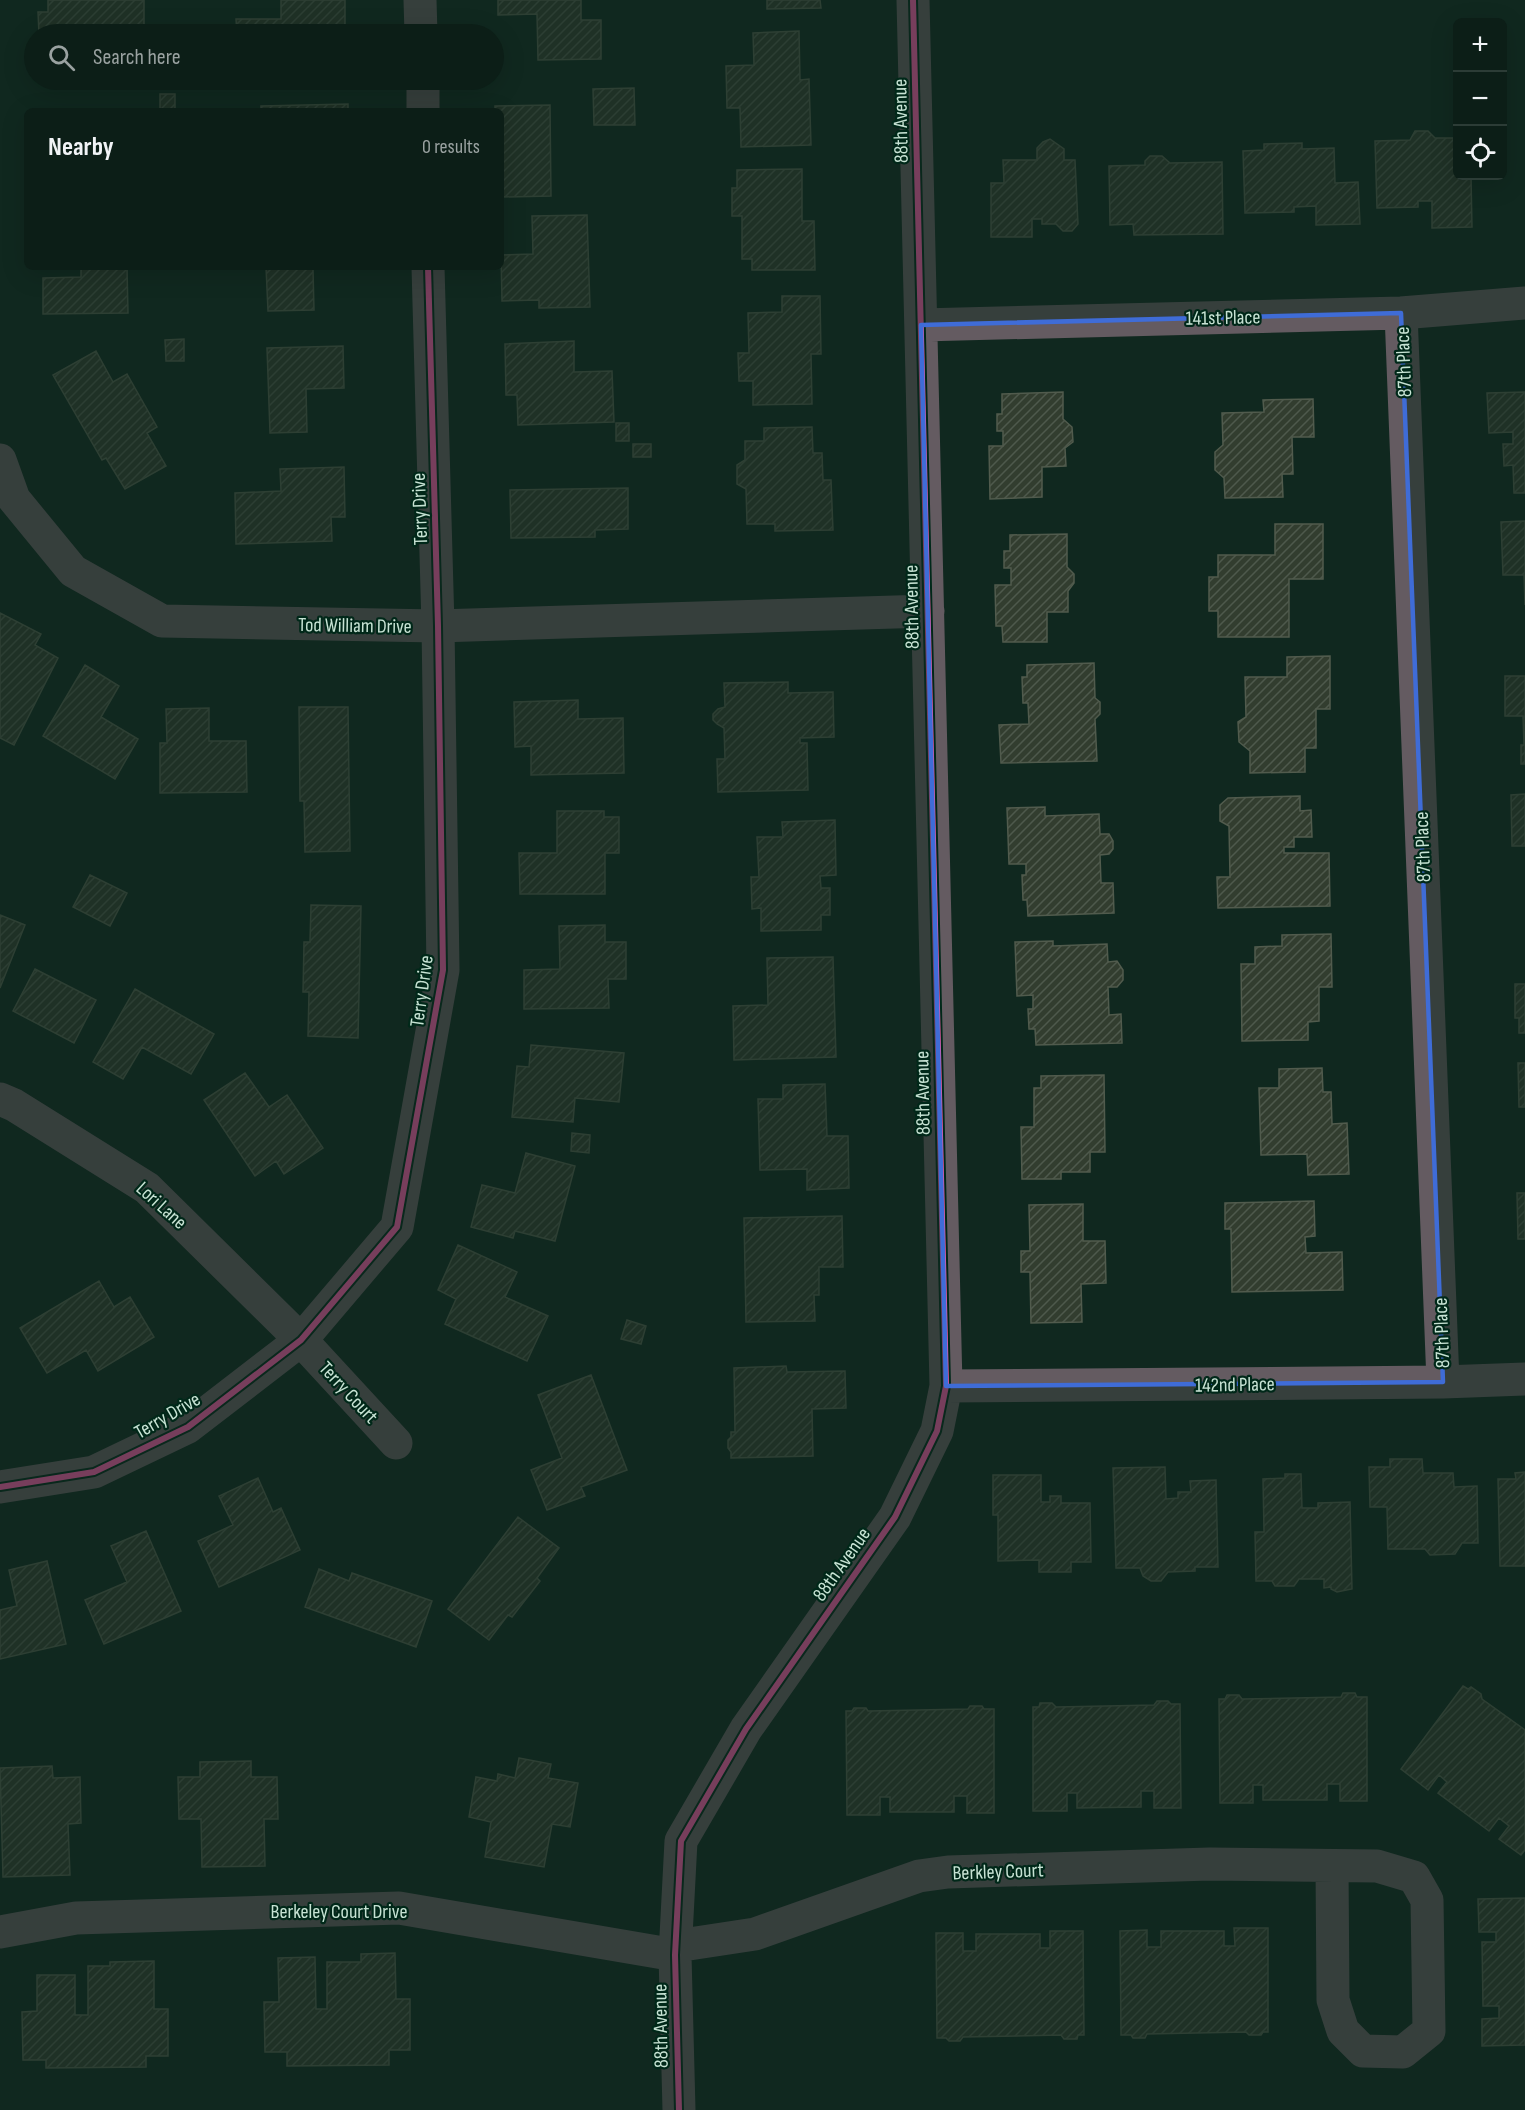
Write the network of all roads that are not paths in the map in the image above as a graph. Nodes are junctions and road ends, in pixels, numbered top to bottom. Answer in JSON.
{"nodes":[{"id":1,"x":420,"y":0,"type":"edge"},
{"id":2,"x":913,"y":0,"type":"edge"},
{"id":3,"x":421,"y":24,"type":"edge"},
{"id":4,"x":423,"y":90,"type":"edge"},
{"id":5,"x":423,"y":108,"type":"edge"},
{"id":6,"x":428,"y":270,"type":"edge"},
{"id":7,"x":1525,"y":303,"type":"edge"},
{"id":8,"x":1401,"y":313,"type":"junction"},
{"id":9,"x":921,"y":325,"type":"junction"},
{"id":10,"x":0,"y":460,"type":"edge"},
{"id":11,"x":928,"y":611,"type":"junction"},
{"id":12,"x":438,"y":626,"type":"junction"},
{"id":13,"x":0,"y":1099,"type":"edge"},
{"id":14,"x":301,"y":1340,"type":"junction"},
{"id":15,"x":1525,"y":1379,"type":"edge"},
{"id":16,"x":1443,"y":1382,"type":"junction"},
{"id":17,"x":946,"y":1386,"type":"junction"},
{"id":18,"x":396,"y":1443,"type":"dead end"},
{"id":19,"x":0,"y":1487,"type":"edge"},
{"id":20,"x":1332,"y":1866,"type":"junction"},
{"id":21,"x":0,"y":1932,"type":"edge"},
{"id":22,"x":675,"y":1950,"type":"junction"},
{"id":23,"x":679,"y":2110,"type":"edge"}],
"edges":[{"from":1,"to":3,"type":"street"},
{"from":2,"to":9,"type":"street","name":"88th Avenue"},
{"from":4,"to":5,"type":"street"},
{"from":6,"to":12,"type":"street","name":"Terry Drive"},
{"from":7,"to":8,"type":"street","name":"141st Place"},
{"from":8,"to":9,"type":"street","name":"141st Place"},
{"from":8,"to":16,"type":"street","name":"87th Place"},
{"from":9,"to":11,"type":"street","name":"88th Avenue"},
{"from":10,"to":12,"type":"street","name":"Tod William Drive"},
{"from":11,"to":12,"type":"street","name":"Tod William Drive"},
{"from":11,"to":17,"type":"street","name":"88th Avenue"},
{"from":12,"to":14,"type":"street","name":"Terry Drive"},
{"from":13,"to":14,"type":"street","name":"Lori Lane"},
{"from":14,"to":18,"type":"street","name":"Terry Court"},
{"from":14,"to":19,"type":"street","name":"Terry Drive"},
{"from":15,"to":16,"type":"street","name":"142nd Place"},
{"from":16,"to":17,"type":"street","name":"142nd Place"},
{"from":17,"to":22,"type":"street","name":"88th Avenue"},
{"from":20,"to":20,"type":"street","name":"Berkley Court"},
{"from":20,"to":22,"type":"street","name":"Berkley Court"},
{"from":21,"to":22,"type":"street","name":"Berkeley Court Drive"},
{"from":22,"to":23,"type":"street","name":"88th Avenue"}]}
